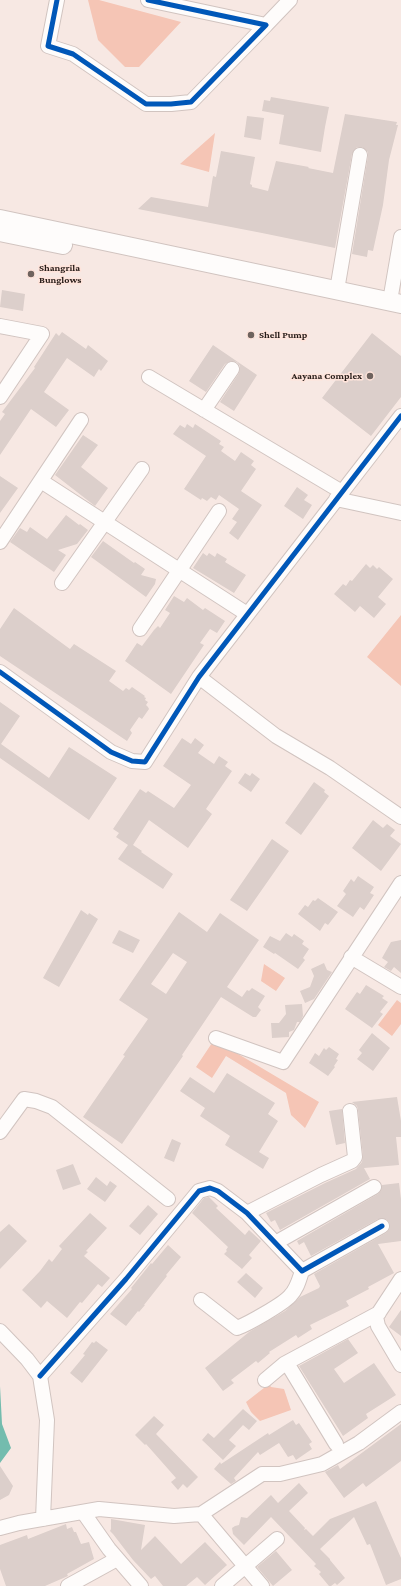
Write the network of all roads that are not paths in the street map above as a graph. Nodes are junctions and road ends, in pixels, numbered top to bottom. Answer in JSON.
{"nodes":[{"id":1,"x":57,"y":0,"type":"edge"},
{"id":2,"x":148,"y":0,"type":"edge"},
{"id":3,"x":290,"y":0,"type":"edge"},
{"id":4,"x":207,"y":6,"type":"edge"},
{"id":5,"x":266,"y":25,"type":"junction"},
{"id":6,"x":360,"y":155,"type":"dead end"},
{"id":7,"x":0,"y":219,"type":"edge"},
{"id":8,"x":0,"y":232,"type":"edge"},
{"id":9,"x":401,"y":237,"type":"edge"},
{"id":10,"x":337,"y":290,"type":"junction"},
{"id":11,"x":397,"y":307,"type":"edge"},
{"id":12,"x":0,"y":326,"type":"edge"},
{"id":13,"x":232,"y":369,"type":"dead end"},
{"id":14,"x":149,"y":377,"type":"dead end"},
{"id":15,"x":0,"y":397,"type":"edge"},
{"id":16,"x":204,"y":410,"type":"junction"},
{"id":17,"x":401,"y":416,"type":"edge"},
{"id":18,"x":81,"y":420,"type":"dead end"},
{"id":19,"x":142,"y":469,"type":"dead end"},
{"id":20,"x":40,"y":481,"type":"junction"},
{"id":21,"x":339,"y":496,"type":"junction"},
{"id":22,"x":219,"y":511,"type":"dead end"},
{"id":23,"x":401,"y":513,"type":"edge"},
{"id":24,"x":105,"y":522,"type":"junction"},
{"id":25,"x":0,"y":542,"type":"edge"},
{"id":26,"x":179,"y":570,"type":"junction"},
{"id":27,"x":62,"y":583,"type":"dead end"},
{"id":28,"x":247,"y":614,"type":"junction"},
{"id":29,"x":140,"y":629,"type":"dead end"},
{"id":30,"x":0,"y":672,"type":"edge"},
{"id":31,"x":199,"y":676,"type":"junction"},
{"id":32,"x":401,"y":817,"type":"edge"},
{"id":33,"x":401,"y":883,"type":"edge"},
{"id":34,"x":351,"y":957,"type":"junction"},
{"id":35,"x":401,"y":987,"type":"edge"},
{"id":36,"x":216,"y":1038,"type":"dead end"},
{"id":37,"x":350,"y":1112,"type":"dead end"},
{"id":38,"x":0,"y":1132,"type":"edge"},
{"id":39,"x":374,"y":1187,"type":"dead end"},
{"id":40,"x":168,"y":1199,"type":"dead end"},
{"id":41,"x":247,"y":1213,"type":"junction"},
{"id":42,"x":382,"y":1226,"type":"dead end"},
{"id":43,"x":277,"y":1242,"type":"junction"},
{"id":44,"x":302,"y":1271,"type":"junction"},
{"id":45,"x":401,"y":1279,"type":"edge"},
{"id":46,"x":201,"y":1300,"type":"dead end"},
{"id":47,"x":379,"y":1313,"type":"junction"},
{"id":48,"x":0,"y":1331,"type":"edge"},
{"id":49,"x":287,"y":1363,"type":"junction"},
{"id":50,"x":401,"y":1366,"type":"edge"},
{"id":51,"x":40,"y":1376,"type":"junction"},
{"id":52,"x":265,"y":1380,"type":"dead end"},
{"id":53,"x":401,"y":1412,"type":"edge"},
{"id":54,"x":336,"y":1444,"type":"dead end"},
{"id":55,"x":83,"y":1512,"type":"junction"},
{"id":56,"x":201,"y":1514,"type":"junction"},
{"id":57,"x":42,"y":1519,"type":"junction"},
{"id":58,"x":0,"y":1528,"type":"edge"},
{"id":59,"x":277,"y":1539,"type":"dead end"},
{"id":60,"x":117,"y":1559,"type":"junction"},
{"id":61,"x":244,"y":1566,"type":"junction"},
{"id":62,"x":68,"y":1586,"type":"edge"},
{"id":63,"x":141,"y":1586,"type":"edge"},
{"id":64,"x":222,"y":1586,"type":"edge"},
{"id":65,"x":262,"y":1586,"type":"edge"}],
"edges":[{"from":1,"to":5,"type":"street"},
{"from":2,"to":4,"type":"street"},
{"from":3,"to":5,"type":"street"},
{"from":4,"to":5,"type":"street"},
{"from":6,"to":10,"type":"street"},
{"from":7,"to":10,"type":"main road"},
{"from":8,"to":11,"type":"main road"},
{"from":9,"to":11,"type":"street"},
{"from":10,"to":11,"type":"main road"},
{"from":12,"to":15,"type":"street"},
{"from":13,"to":16,"type":"street"},
{"from":14,"to":16,"type":"street"},
{"from":16,"to":21,"type":"street"},
{"from":17,"to":21,"type":"street"},
{"from":18,"to":20,"type":"street"},
{"from":19,"to":24,"type":"street"},
{"from":20,"to":24,"type":"street"},
{"from":20,"to":25,"type":"street"},
{"from":21,"to":23,"type":"street"},
{"from":21,"to":28,"type":"street"},
{"from":22,"to":26,"type":"street"},
{"from":24,"to":26,"type":"street"},
{"from":24,"to":27,"type":"street"},
{"from":26,"to":28,"type":"street"},
{"from":26,"to":29,"type":"street"},
{"from":28,"to":31,"type":"street"},
{"from":30,"to":31,"type":"street"},
{"from":31,"to":32,"type":"street"},
{"from":33,"to":34,"type":"street"},
{"from":34,"to":35,"type":"street"},
{"from":34,"to":36,"type":"street"},
{"from":37,"to":41,"type":"street"},
{"from":38,"to":40,"type":"street"},
{"from":39,"to":43,"type":"street"},
{"from":41,"to":43,"type":"street"},
{"from":41,"to":51,"type":"street"},
{"from":42,"to":44,"type":"street"},
{"from":43,"to":44,"type":"street"},
{"from":44,"to":46,"type":"street"},
{"from":45,"to":47,"type":"street"},
{"from":47,"to":49,"type":"street"},
{"from":47,"to":50,"type":"street"},
{"from":48,"to":51,"type":"street"},
{"from":49,"to":52,"type":"street"},
{"from":49,"to":54,"type":"street"},
{"from":51,"to":57,"type":"street"},
{"from":53,"to":56,"type":"street"},
{"from":55,"to":56,"type":"street"},
{"from":55,"to":57,"type":"street"},
{"from":55,"to":60,"type":"street"},
{"from":56,"to":61,"type":"street"},
{"from":57,"to":58,"type":"street"},
{"from":59,"to":61,"type":"street"},
{"from":60,"to":62,"type":"street"},
{"from":60,"to":63,"type":"street"},
{"from":61,"to":64,"type":"street"},
{"from":61,"to":65,"type":"street"}]}
